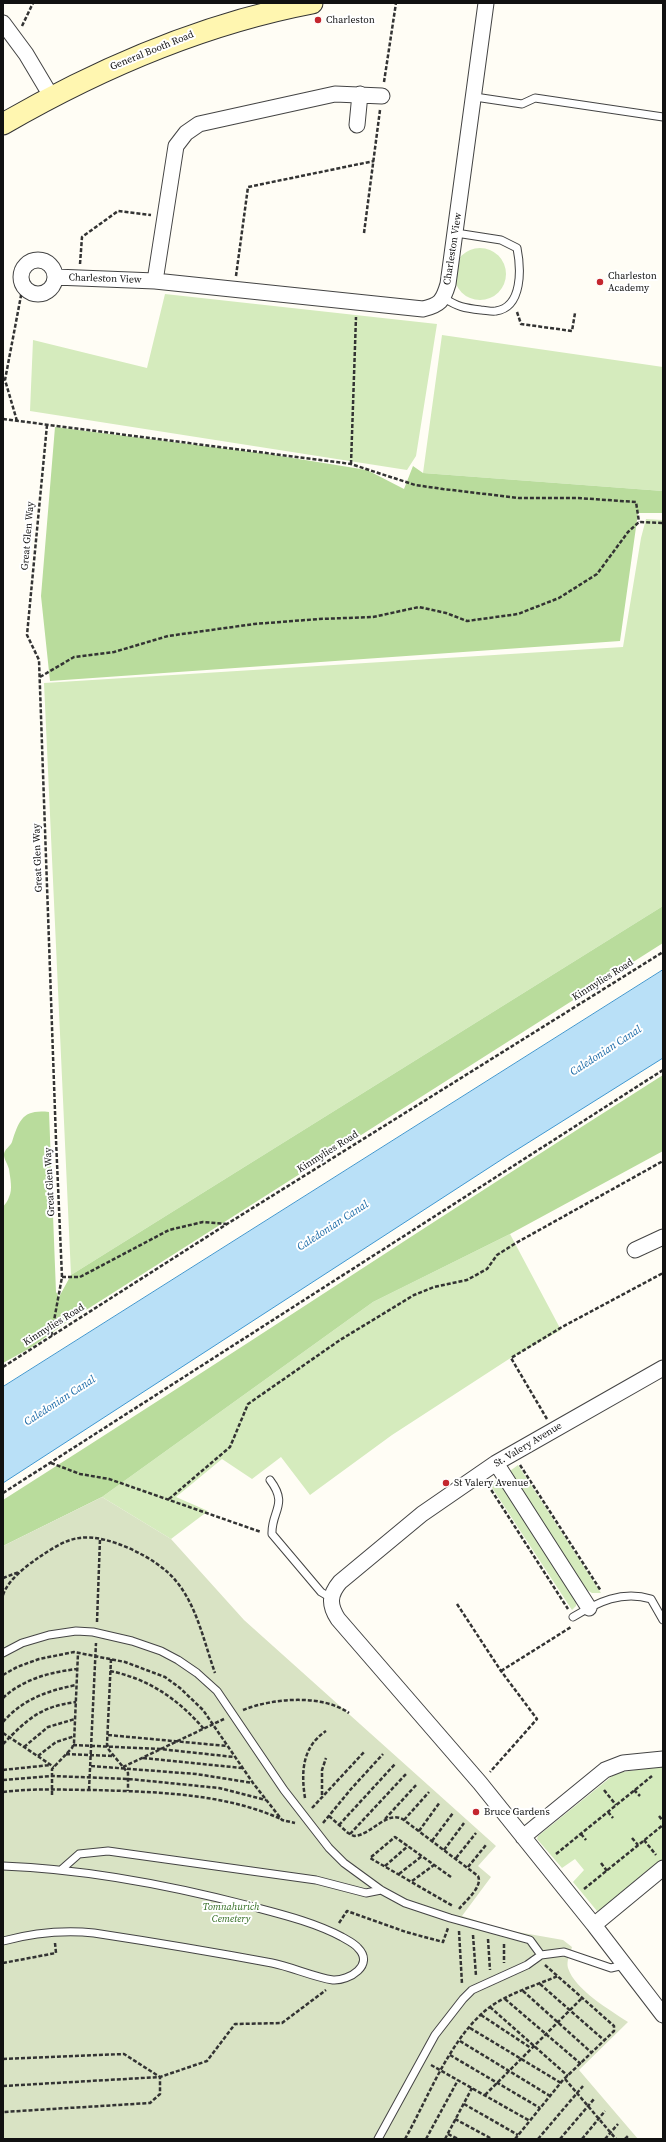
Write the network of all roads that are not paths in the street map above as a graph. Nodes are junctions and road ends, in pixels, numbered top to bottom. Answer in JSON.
{"nodes":[{"id":1,"x":312,"y":3,"type":"edge"},
{"id":2,"x":486,"y":3,"type":"edge"},
{"id":3,"x":3,"y":23,"type":"edge"},
{"id":4,"x":360,"y":94,"type":"junction"},
{"id":5,"x":51,"y":96,"type":"junction"},
{"id":6,"x":382,"y":96,"type":"road end"},
{"id":7,"x":475,"y":97,"type":"junction"},
{"id":8,"x":663,"y":117,"type":"edge"},
{"id":9,"x":3,"y":124,"type":"edge"},
{"id":10,"x":357,"y":125,"type":"dead end"},
{"id":11,"x":456,"y":233,"type":"junction"},
{"id":12,"x":55,"y":277,"type":"junction"},
{"id":13,"x":155,"y":281,"type":"junction"},
{"id":14,"x":444,"y":298,"type":"junction"},
{"id":15,"x":663,"y":1237,"type":"edge"},
{"id":16,"x":636,"y":1250,"type":"dead end"},
{"id":17,"x":663,"y":1368,"type":"edge"},
{"id":18,"x":496,"y":1463,"type":"junction"},
{"id":19,"x":270,"y":1480,"type":"dead end"},
{"id":20,"x":331,"y":1598,"type":"junction"},
{"id":21,"x":589,"y":1608,"type":"junction"},
{"id":22,"x":573,"y":1617,"type":"dead end"},
{"id":23,"x":663,"y":1620,"type":"edge"},
{"id":24,"x":3,"y":1653,"type":"edge"},
{"id":25,"x":660,"y":1766,"type":"edge"},
{"id":26,"x":523,"y":1837,"type":"junction"},
{"id":27,"x":660,"y":1862,"type":"edge"},
{"id":28,"x":3,"y":1866,"type":"edge"},
{"id":29,"x":62,"y":1869,"type":"junction"},
{"id":30,"x":381,"y":1890,"type":"junction"},
{"id":31,"x":594,"y":1924,"type":"junction"},
{"id":32,"x":3,"y":1940,"type":"edge"},
{"id":33,"x":539,"y":1956,"type":"junction"},
{"id":34,"x":624,"y":1965,"type":"junction"},
{"id":35,"x":663,"y":2016,"type":"edge"},
{"id":36,"x":378,"y":2139,"type":"edge"}],
"edges":[{"from":1,"to":5,"type":"street","name":"General Booth Road"},
{"from":2,"to":7,"type":"street","name":"Charleston View"},
{"from":3,"to":5,"type":"street"},
{"from":4,"to":6,"type":"street","name":"Charleston View"},
{"from":4,"to":10,"type":"street"},
{"from":4,"to":13,"type":"street","name":"Charleston View"},
{"from":5,"to":9,"type":"street","name":"General Booth Road"},
{"from":7,"to":8,"type":"lane"},
{"from":7,"to":11,"type":"street","name":"Charleston View"},
{"from":11,"to":14,"type":"street","name":"Charleston View"},
{"from":11,"to":14,"type":"lane"},
{"from":12,"to":12,"type":"street","name":"Charleston View"},
{"from":12,"to":13,"type":"street","name":"Charleston View"},
{"from":13,"to":14,"type":"street","name":"Charleston View"},
{"from":15,"to":16,"type":"street"},
{"from":17,"to":18,"type":"street","name":"St. Valery Avenue"},
{"from":18,"to":20,"type":"street","name":"St. Valery Avenue"},
{"from":18,"to":21,"type":"street"},
{"from":19,"to":20,"type":"lane"},
{"from":20,"to":26,"type":"street"},
{"from":21,"to":22,"type":"lane"},
{"from":21,"to":23,"type":"lane"},
{"from":24,"to":30,"type":"lane"},
{"from":25,"to":26,"type":"street"},
{"from":26,"to":31,"type":"street"},
{"from":27,"to":31,"type":"street"},
{"from":28,"to":29,"type":"lane"},
{"from":29,"to":30,"type":"lane"},
{"from":29,"to":32,"type":"lane"},
{"from":30,"to":33,"type":"lane"},
{"from":31,"to":34,"type":"street"},
{"from":33,"to":34,"type":"lane"},
{"from":33,"to":36,"type":"lane"},
{"from":34,"to":35,"type":"street"}]}
